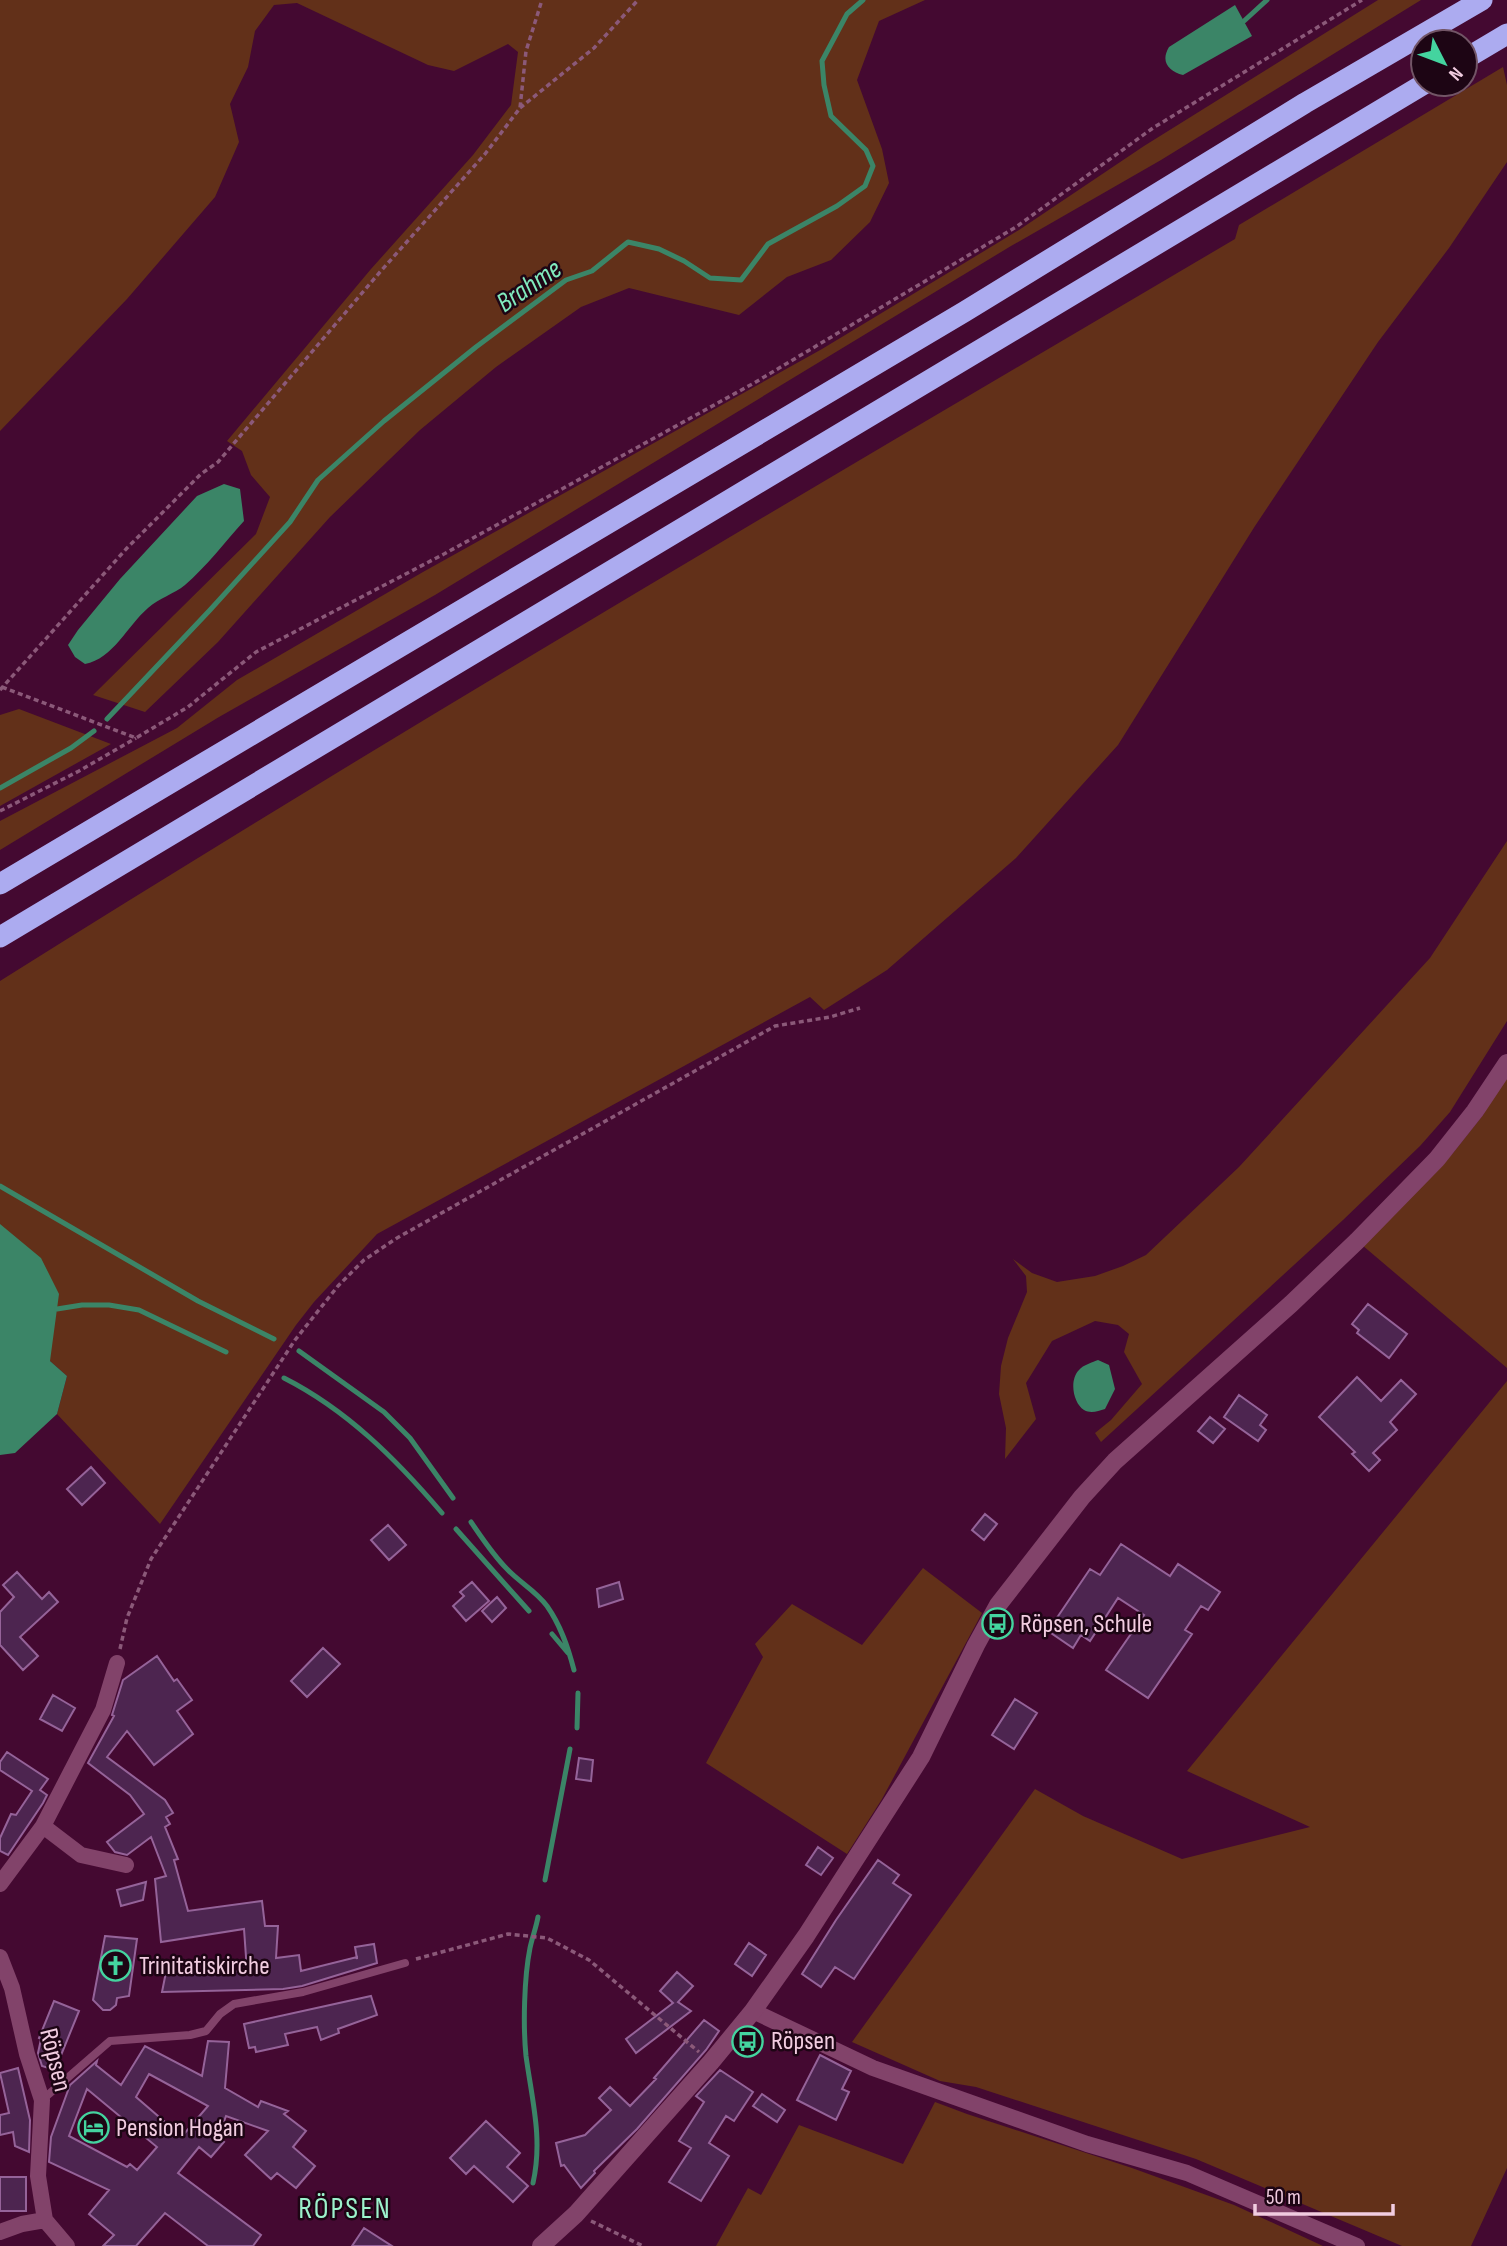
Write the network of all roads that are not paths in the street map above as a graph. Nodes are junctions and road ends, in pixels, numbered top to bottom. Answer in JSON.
{"nodes":[{"id":1,"x":1482,"y":0,"type":"edge"},
{"id":2,"x":1502,"y":37,"type":"edge"},
{"id":3,"x":1479,"y":51,"type":"edge"},
{"id":4,"x":1409,"y":93,"type":"edge"},
{"id":5,"x":0,"y":884,"type":"edge"},
{"id":6,"x":0,"y":937,"type":"edge"},
{"id":7,"x":1507,"y":1063,"type":"edge"},
{"id":8,"x":117,"y":1663,"type":"road end"},
{"id":9,"x":43,"y":1826,"type":"junction"},
{"id":10,"x":125,"y":1865,"type":"dead end"},
{"id":11,"x":0,"y":1884,"type":"edge"},
{"id":12,"x":0,"y":1957,"type":"edge"},
{"id":13,"x":405,"y":1963,"type":"road end"},
{"id":14,"x":753,"y":2011,"type":"junction"},
{"id":15,"x":42,"y":2101,"type":"junction"},
{"id":16,"x":45,"y":2220,"type":"junction"},
{"id":17,"x":0,"y":2232,"type":"edge"},
{"id":18,"x":67,"y":2246,"type":"edge"},
{"id":19,"x":541,"y":2246,"type":"edge"},
{"id":20,"x":1357,"y":2246,"type":"edge"}],
"edges":[{"from":1,"to":5,"type":"highway"},
{"from":2,"to":3,"type":"highway"},
{"from":4,"to":6,"type":"highway"},
{"from":7,"to":14,"type":"street"},
{"from":8,"to":9,"type":"street"},
{"from":9,"to":10,"type":"street"},
{"from":9,"to":11,"type":"street"},
{"from":12,"to":15,"type":"street","name":"Röpsen"},
{"from":13,"to":15,"type":"lane"},
{"from":14,"to":19,"type":"street"},
{"from":14,"to":20,"type":"street"},
{"from":15,"to":16,"type":"street","name":"Röpsen"},
{"from":16,"to":17,"type":"street"},
{"from":16,"to":18,"type":"street"}]}
